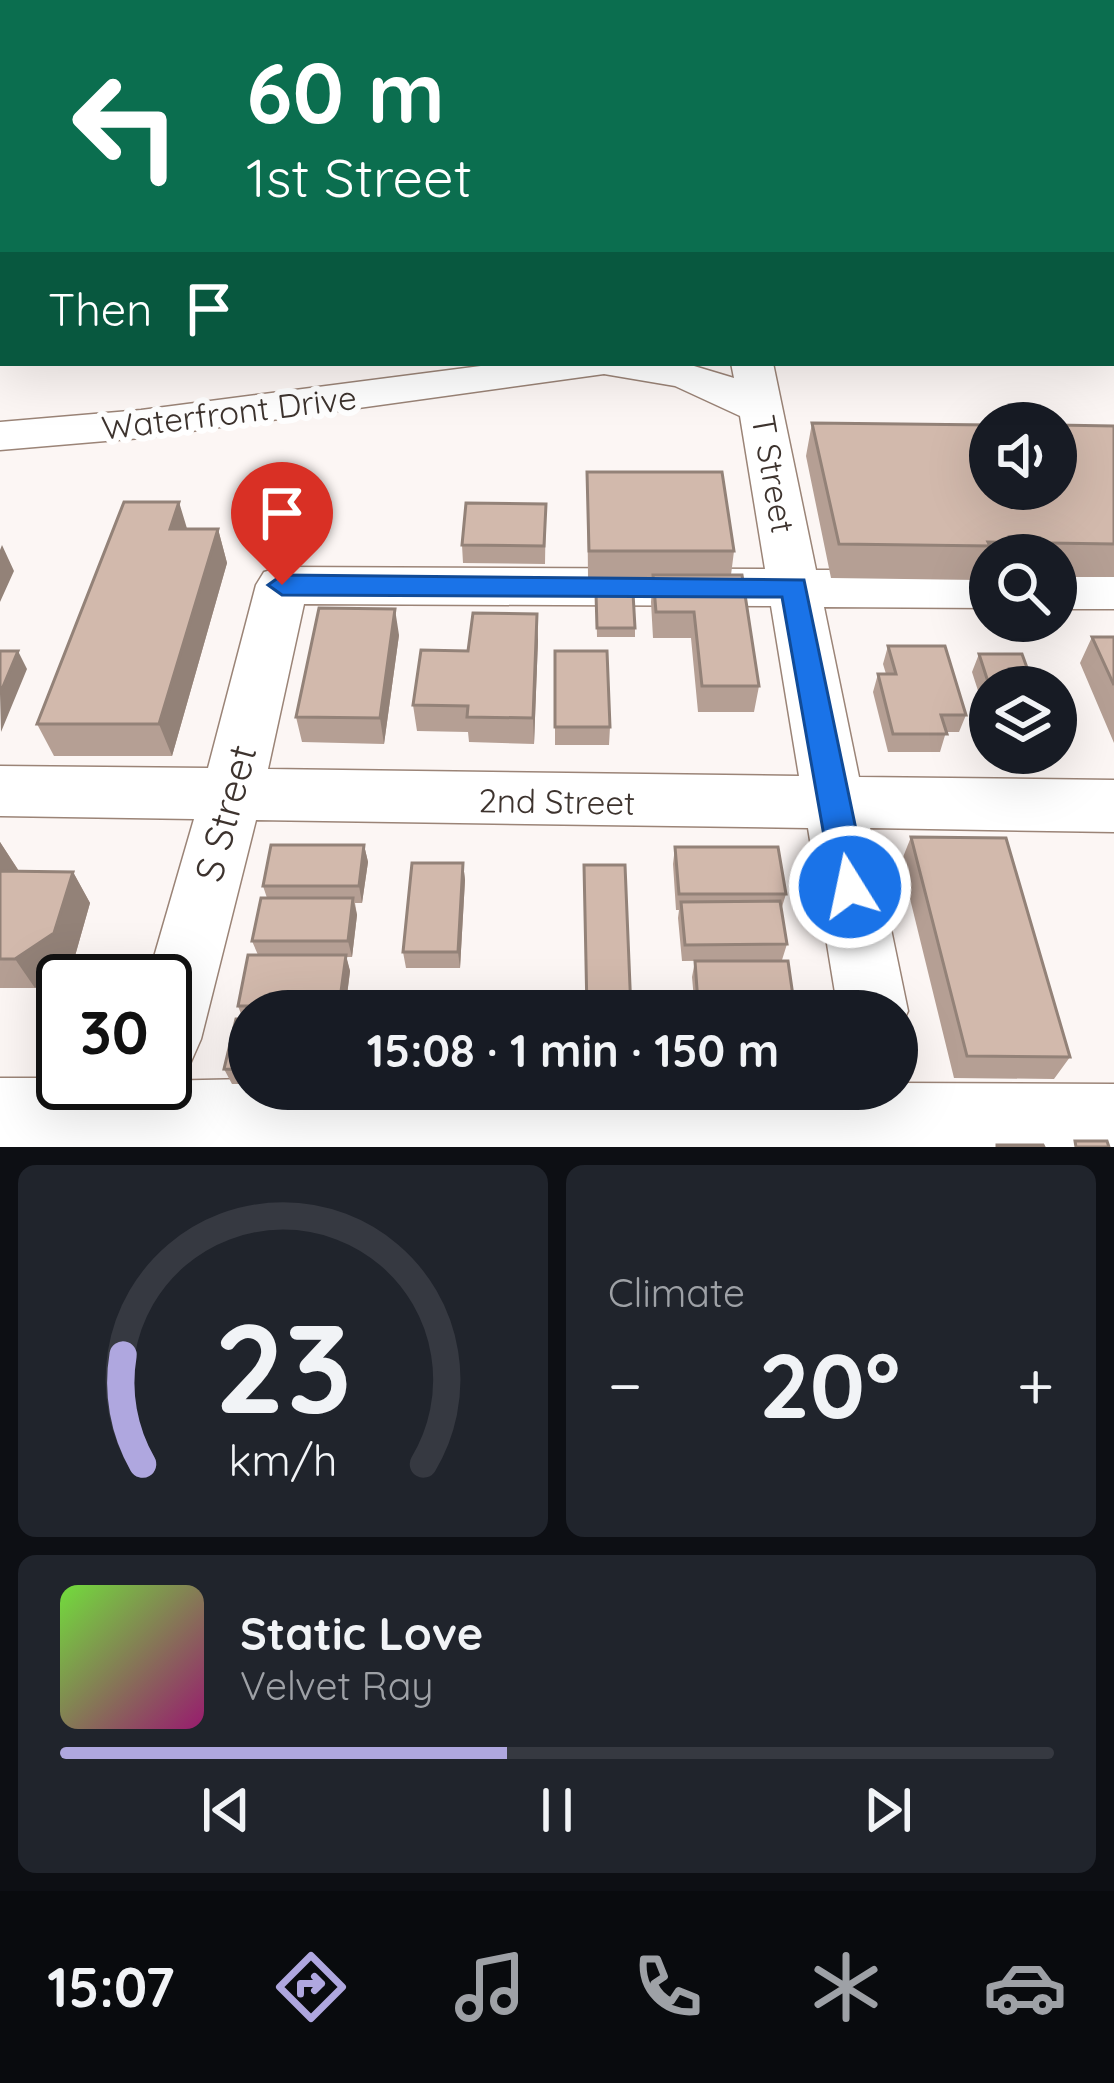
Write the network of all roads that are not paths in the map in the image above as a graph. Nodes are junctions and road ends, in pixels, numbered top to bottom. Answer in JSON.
{"nodes":[{"id":1,"x":581,"y":366,"type":"edge"},
{"id":2,"x":626,"y":366,"type":"edge"},
{"id":3,"x":753,"y":366,"type":"edge"},
{"id":4,"x":780,"y":422,"type":"junction"},
{"id":5,"x":0,"y":436,"type":"edge"},
{"id":6,"x":794,"y":587,"type":"junction"},
{"id":7,"x":969,"y":589,"type":"edge"},
{"id":8,"x":1077,"y":590,"type":"edge"},
{"id":9,"x":1114,"y":590,"type":"edge"},
{"id":10,"x":0,"y":791,"type":"edge"},
{"id":11,"x":231,"y":798,"type":"junction"},
{"id":12,"x":836,"y":805,"type":"junction"},
{"id":13,"x":1114,"y":806,"type":"edge"},
{"id":14,"x":188,"y":954,"type":"edge"},
{"id":15,"x":869,"y":990,"type":"edge"},
{"id":16,"x":0,"y":1115,"type":"edge"},
{"id":17,"x":146,"y":1116,"type":"edge"},
{"id":18,"x":892,"y":1118,"type":"edge"},
{"id":19,"x":1114,"y":1121,"type":"edge"}],
"edges":[{"from":1,"to":5,"type":"street","name":"Waterfront Drive"},
{"from":2,"to":4,"type":"street","name":"Waterfront Drive"},
{"from":3,"to":4,"type":"street","name":"T Street"},
{"from":4,"to":6,"type":"street","name":"T Street"},
{"from":6,"to":7,"type":"street"},
{"from":6,"to":11,"type":"street","name":"S Street"},
{"from":6,"to":12,"type":"street","name":"T Street"},
{"from":8,"to":9,"type":"street"},
{"from":10,"to":11,"type":"street","name":"2nd Street"},
{"from":11,"to":12,"type":"street","name":"2nd Street"},
{"from":11,"to":14,"type":"street","name":"S Street"},
{"from":12,"to":13,"type":"street","name":"2nd Street"},
{"from":12,"to":15,"type":"street","name":"T Street"},
{"from":16,"to":17,"type":"street"},
{"from":17,"to":18,"type":"street"},
{"from":18,"to":19,"type":"street"}]}
